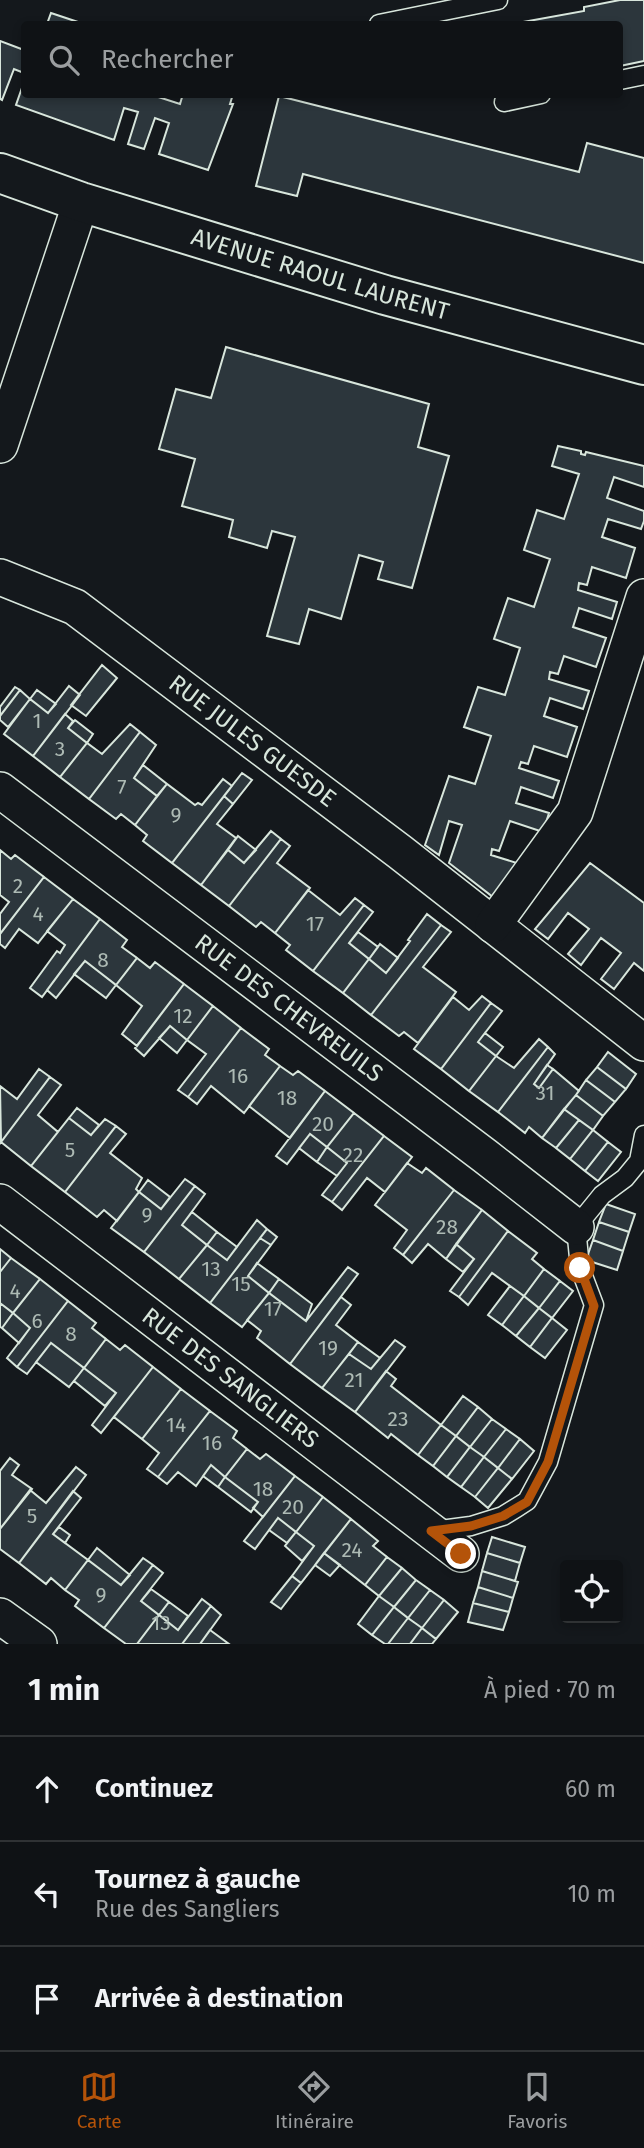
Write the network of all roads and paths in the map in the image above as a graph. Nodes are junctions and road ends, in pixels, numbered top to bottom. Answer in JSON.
{"nodes":[{"id":1,"x":498,"y":0,"type":"edge"},
{"id":2,"x":394,"y":21,"type":"edge"},
{"id":3,"x":644,"y":75,"type":"edge"},
{"id":4,"x":623,"y":79,"type":"edge"},
{"id":5,"x":522,"y":98,"type":"edge"},
{"id":6,"x":503,"y":102,"type":"dead end"},
{"id":7,"x":0,"y":173,"type":"edge"},
{"id":8,"x":81,"y":202,"type":"junction"},
{"id":9,"x":644,"y":365,"type":"edge"},
{"id":10,"x":0,"y":445,"type":"edge"},
{"id":11,"x":0,"y":577,"type":"edge"},
{"id":12,"x":644,"y":597,"type":"edge"},
{"id":13,"x":0,"y":790,"type":"edge"},
{"id":14,"x":493,"y":925,"type":"junction"},
{"id":15,"x":644,"y":1043,"type":"edge"},
{"id":16,"x":644,"y":1135,"type":"edge"},
{"id":17,"x":0,"y":1202,"type":"edge"},
{"id":18,"x":576,"y":1227,"type":"junction"},
{"id":19,"x":431,"y":1531,"type":"junction"},
{"id":20,"x":461,"y":1554,"type":"dead end"},
{"id":21,"x":0,"y":1616,"type":"edge"},
{"id":22,"x":39,"y":1644,"type":"edge"}],
"edges":[{"from":1,"to":2,"type":"lane"},
{"from":3,"to":4,"type":"lane"},
{"from":5,"to":6,"type":"lane"},
{"from":7,"to":8,"type":"main road","name":"AVENUE RAOUL LAURENT"},
{"from":8,"to":9,"type":"main road","name":"AVENUE RAOUL LAURENT"},
{"from":8,"to":10,"type":"street"},
{"from":11,"to":14,"type":"street","name":"RUE JULES GUESDE"},
{"from":12,"to":14,"type":"street"},
{"from":13,"to":18,"type":"street","name":"RUE DES CHEVREUILS"},
{"from":14,"to":15,"type":"street","name":"RUE JULES GUESDE"},
{"from":16,"to":18,"type":"lane"},
{"from":17,"to":19,"type":"street","name":"RUE DES SANGLIERS"},
{"from":18,"to":19,"type":"lane"},
{"from":19,"to":20,"type":"street","name":"RUE DES SANGLIERS"},
{"from":21,"to":22,"type":"street"}]}
